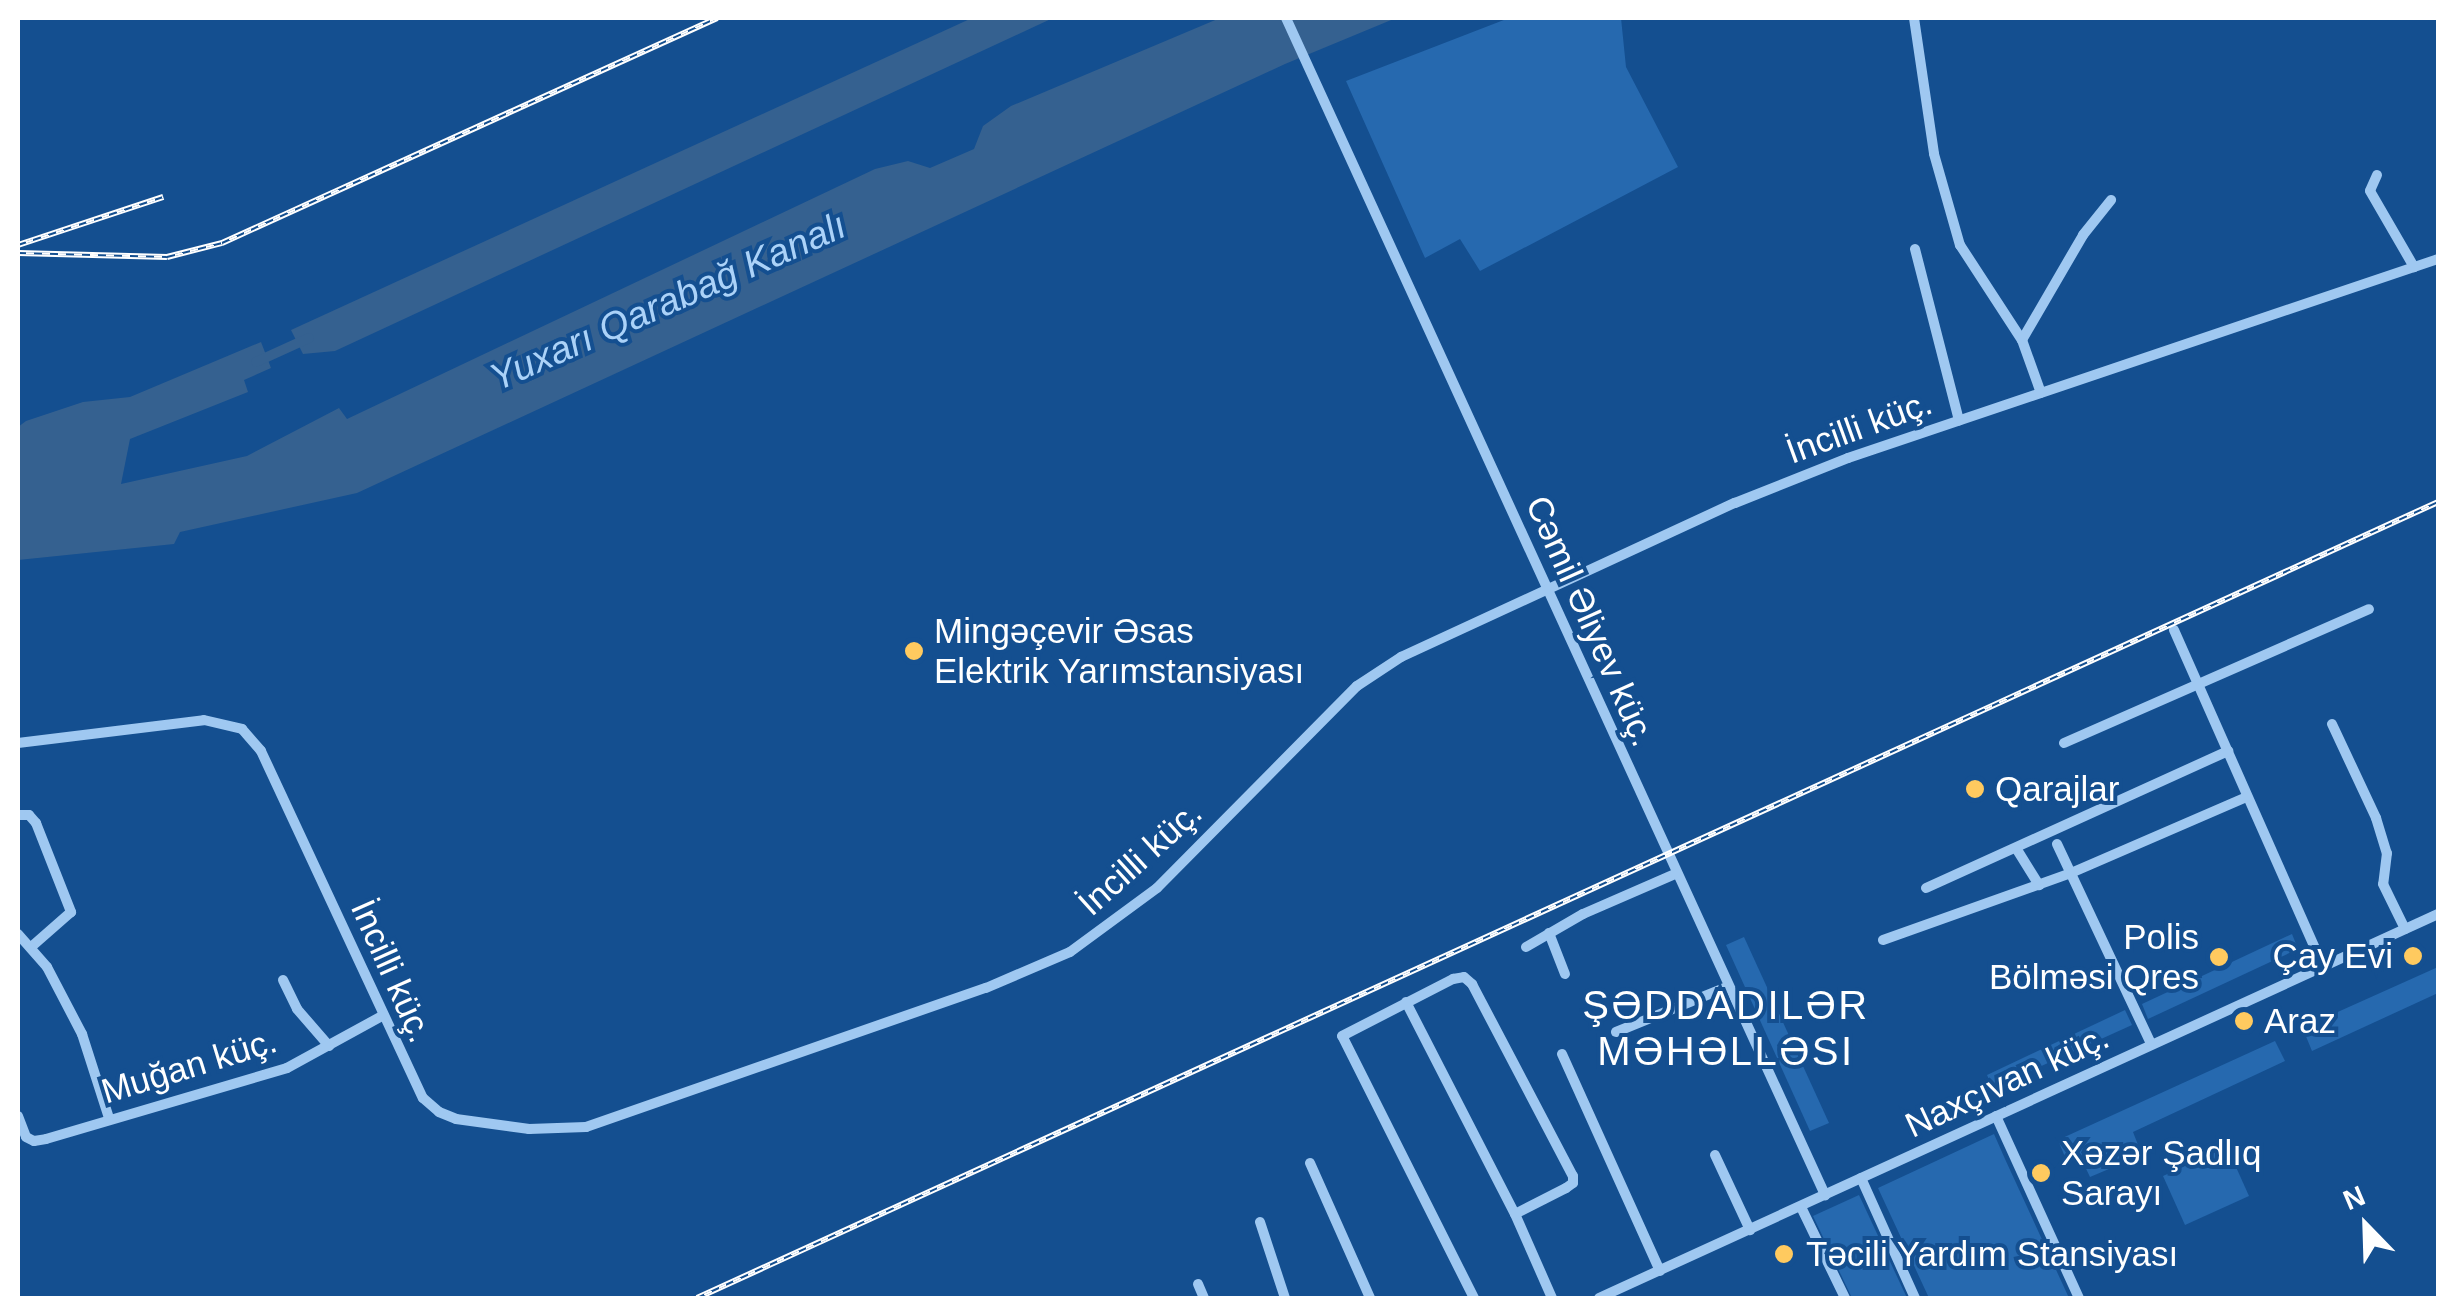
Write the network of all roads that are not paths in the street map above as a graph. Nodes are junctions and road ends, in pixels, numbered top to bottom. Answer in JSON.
{"nodes":[{"id":1,"x":1286,"y":18,"type":"edge"},
{"id":2,"x":1914,"y":18,"type":"edge"},
{"id":3,"x":2377,"y":175,"type":"dead end"},
{"id":4,"x":2111,"y":200,"type":"dead end"},
{"id":5,"x":1916,"y":249,"type":"dead end"},
{"id":6,"x":2438,"y":258,"type":"edge"},
{"id":7,"x":2414,"y":267,"type":"junction"},
{"id":8,"x":2022,"y":340,"type":"junction"},
{"id":9,"x":2041,"y":393,"type":"junction"},
{"id":10,"x":1959,"y":420,"type":"junction"},
{"id":11,"x":1548,"y":591,"type":"junction"},
{"id":12,"x":2369,"y":609,"type":"dead end"},
{"id":13,"x":2174,"y":630,"type":"dead end"},
{"id":14,"x":2198,"y":684,"type":"junction"},
{"id":15,"x":2332,"y":724,"type":"dead end"},
{"id":16,"x":18,"y":743,"type":"edge"},
{"id":17,"x":2064,"y":743,"type":"dead end"},
{"id":18,"x":2228,"y":752,"type":"junction"},
{"id":19,"x":2247,"y":797,"type":"junction"},
{"id":20,"x":18,"y":815,"type":"edge"},
{"id":21,"x":2058,"y":844,"type":"dead end"},
{"id":22,"x":2016,"y":848,"type":"junction"},
{"id":23,"x":2071,"y":873,"type":"junction"},
{"id":24,"x":1674,"y":874,"type":"junction"},
{"id":25,"x":2040,"y":885,"type":"junction"},
{"id":26,"x":1926,"y":888,"type":"dead end"},
{"id":27,"x":2438,"y":914,"type":"edge"},
{"id":28,"x":2406,"y":929,"type":"junction"},
{"id":29,"x":1549,"y":933,"type":"junction"},
{"id":30,"x":18,"y":934,"type":"edge"},
{"id":31,"x":1884,"y":940,"type":"dead end"},
{"id":32,"x":31,"y":947,"type":"junction"},
{"id":33,"x":1526,"y":948,"type":"dead end"},
{"id":34,"x":2324,"y":966,"type":"junction"},
{"id":35,"x":1565,"y":974,"type":"dead end"},
{"id":36,"x":283,"y":980,"type":"dead end"},
{"id":37,"x":1727,"y":986,"type":"junction"},
{"id":38,"x":1406,"y":1002,"type":"junction"},
{"id":39,"x":382,"y":1016,"type":"junction"},
{"id":40,"x":1616,"y":1032,"type":"dead end"},
{"id":41,"x":2151,"y":1044,"type":"junction"},
{"id":42,"x":329,"y":1046,"type":"junction"},
{"id":43,"x":1562,"y":1054,"type":"dead end"},
{"id":44,"x":18,"y":1116,"type":"edge"},
{"id":45,"x":1996,"y":1116,"type":"junction"},
{"id":46,"x":109,"y":1118,"type":"junction"},
{"id":47,"x":1715,"y":1154,"type":"dead end"},
{"id":48,"x":1310,"y":1164,"type":"dead end"},
{"id":49,"x":1861,"y":1178,"type":"junction"},
{"id":50,"x":1825,"y":1195,"type":"junction"},
{"id":51,"x":1801,"y":1206,"type":"junction"},
{"id":52,"x":1515,"y":1214,"type":"junction"},
{"id":53,"x":1260,"y":1222,"type":"dead end"},
{"id":54,"x":1750,"y":1230,"type":"junction"},
{"id":55,"x":1660,"y":1271,"type":"junction"},
{"id":56,"x":1198,"y":1284,"type":"dead end"},
{"id":57,"x":1204,"y":1298,"type":"edge"},
{"id":58,"x":1285,"y":1298,"type":"edge"},
{"id":59,"x":1370,"y":1298,"type":"edge"},
{"id":60,"x":1474,"y":1298,"type":"edge"},
{"id":61,"x":1552,"y":1298,"type":"edge"},
{"id":62,"x":1598,"y":1298,"type":"edge"},
{"id":63,"x":1845,"y":1298,"type":"edge"},
{"id":64,"x":1915,"y":1298,"type":"edge"},
{"id":65,"x":2079,"y":1298,"type":"edge"}],
"edges":[{"from":1,"to":11,"type":"street","name":"Cəmil Əliyev küç."},
{"from":2,"to":8,"type":"street"},
{"from":3,"to":7,"type":"street"},
{"from":4,"to":8,"type":"street"},
{"from":5,"to":10,"type":"street"},
{"from":6,"to":7,"type":"street","name":"İncilli küç."},
{"from":7,"to":9,"type":"street","name":"İncilli küç."},
{"from":8,"to":9,"type":"street"},
{"from":9,"to":10,"type":"street","name":"İncilli küç."},
{"from":10,"to":11,"type":"street","name":"İncilli küç."},
{"from":11,"to":24,"type":"street","name":"Cəmil Əliyev küç."},
{"from":11,"to":39,"type":"street","name":"İncilli küç."},
{"from":12,"to":14,"type":"street"},
{"from":13,"to":14,"type":"street"},
{"from":14,"to":17,"type":"street"},
{"from":14,"to":18,"type":"street"},
{"from":15,"to":28,"type":"street"},
{"from":16,"to":39,"type":"street","name":"İncilli küç."},
{"from":18,"to":19,"type":"street"},
{"from":18,"to":22,"type":"street"},
{"from":19,"to":23,"type":"street"},
{"from":19,"to":34,"type":"street"},
{"from":20,"to":32,"type":"street"},
{"from":21,"to":23,"type":"street"},
{"from":22,"to":25,"type":"street"},
{"from":22,"to":26,"type":"street"},
{"from":23,"to":25,"type":"street"},
{"from":23,"to":41,"type":"street"},
{"from":24,"to":29,"type":"street"},
{"from":24,"to":37,"type":"street","name":"Cəmil Əliyev küç."},
{"from":25,"to":31,"type":"street"},
{"from":27,"to":28,"type":"street","name":"Naxçıvan küç."},
{"from":28,"to":34,"type":"street","name":"Naxçıvan küç."},
{"from":29,"to":33,"type":"street"},
{"from":29,"to":35,"type":"street"},
{"from":30,"to":32,"type":"street"},
{"from":32,"to":46,"type":"street"},
{"from":34,"to":41,"type":"street","name":"Naxçıvan küç."},
{"from":36,"to":42,"type":"street"},
{"from":37,"to":40,"type":"street"},
{"from":37,"to":50,"type":"street","name":"Cəmil Əliyev küç."},
{"from":38,"to":52,"type":"street"},
{"from":38,"to":52,"type":"street"},
{"from":38,"to":60,"type":"street"},
{"from":39,"to":42,"type":"street","name":"Muğan küç."},
{"from":41,"to":45,"type":"street","name":"Naxçıvan küç."},
{"from":42,"to":46,"type":"street","name":"Muğan küç."},
{"from":43,"to":55,"type":"street"},
{"from":44,"to":46,"type":"street","name":"Muğan küç."},
{"from":45,"to":49,"type":"street","name":"Naxçıvan küç."},
{"from":45,"to":65,"type":"street"},
{"from":47,"to":54,"type":"street"},
{"from":48,"to":59,"type":"street"},
{"from":49,"to":50,"type":"street","name":"Naxçıvan küç."},
{"from":49,"to":64,"type":"street"},
{"from":50,"to":51,"type":"street","name":"Naxçıvan küç."},
{"from":51,"to":54,"type":"street","name":"Naxçıvan küç."},
{"from":51,"to":63,"type":"street"},
{"from":52,"to":61,"type":"street"},
{"from":53,"to":58,"type":"street"},
{"from":54,"to":55,"type":"street","name":"Naxçıvan küç."},
{"from":55,"to":62,"type":"street","name":"Naxçıvan küç."},
{"from":56,"to":57,"type":"street"}]}
